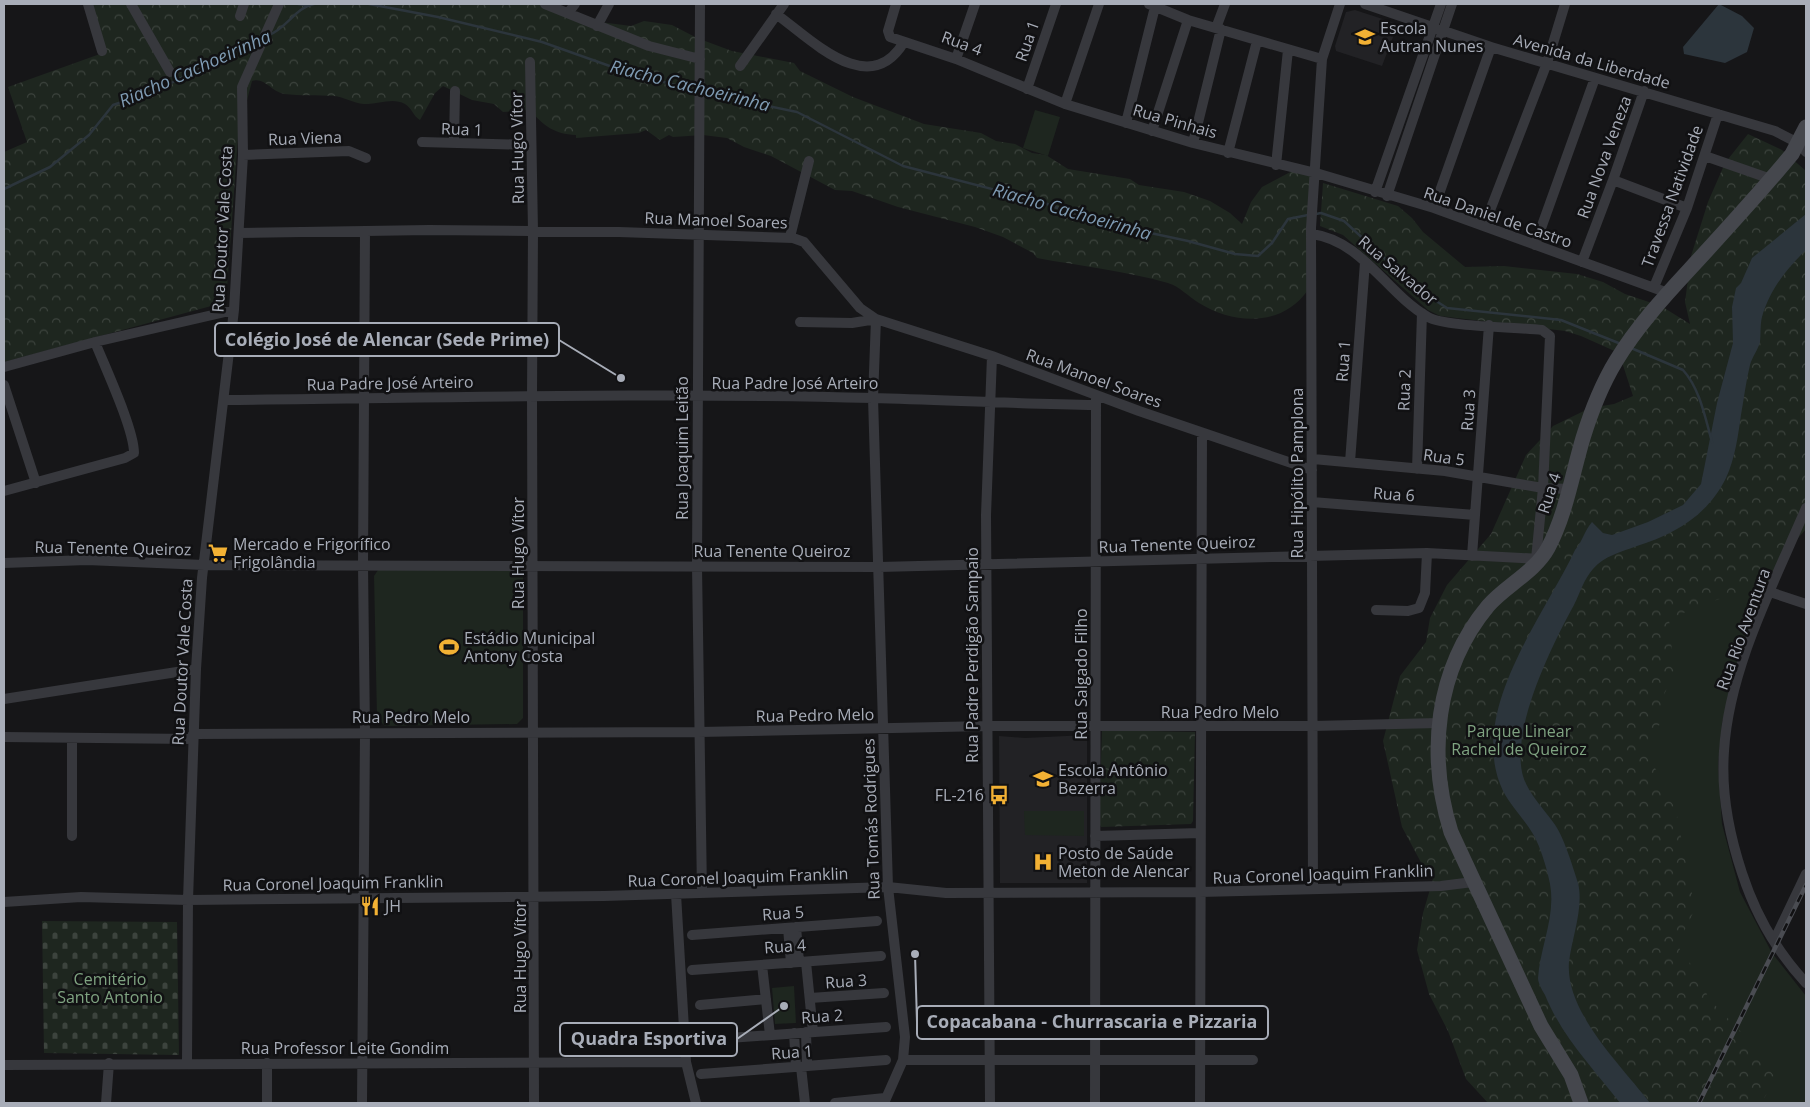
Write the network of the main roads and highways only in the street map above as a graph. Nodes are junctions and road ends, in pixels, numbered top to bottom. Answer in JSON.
{"nodes":[{"id":1,"x":1806,"y":127,"type":"edge"},
{"id":2,"x":1802,"y":148,"type":"edge"},
{"id":3,"x":1581,"y":1103,"type":"edge"}],
"edges":[{"from":1,"to":2,"type":"main road","name":"Rua 4"},
{"from":2,"to":3,"type":"main road","name":"Rua 4"}]}
